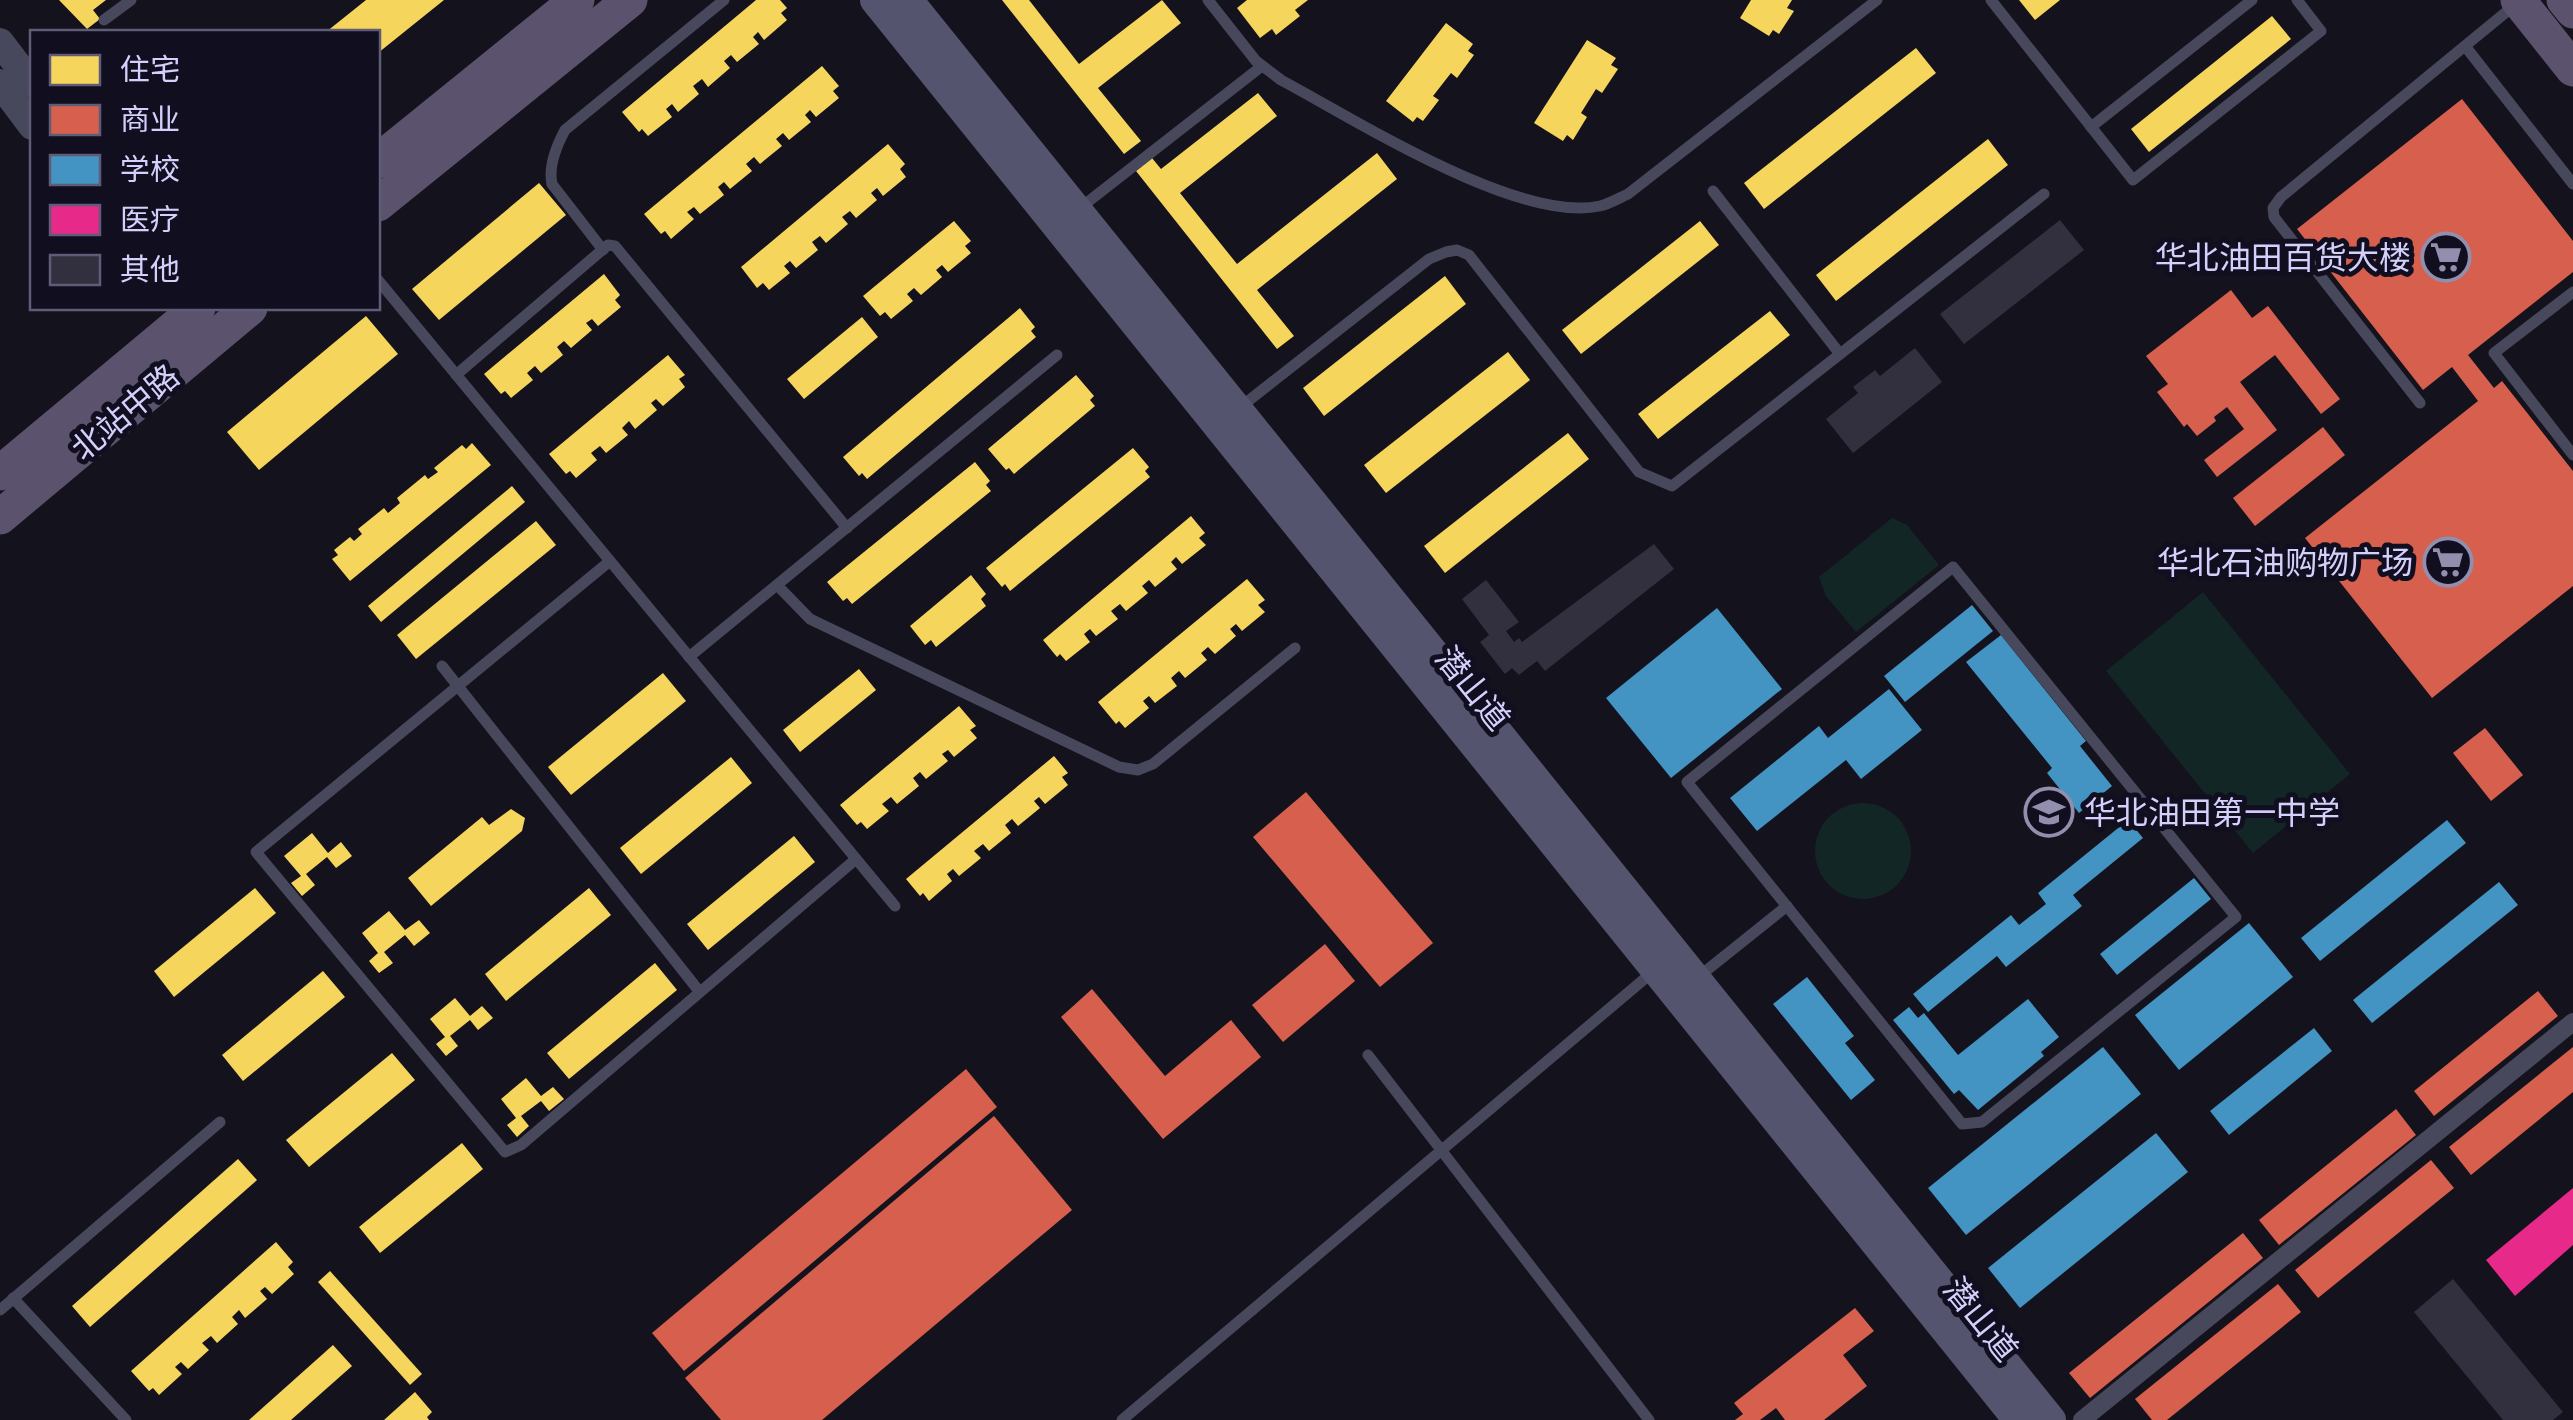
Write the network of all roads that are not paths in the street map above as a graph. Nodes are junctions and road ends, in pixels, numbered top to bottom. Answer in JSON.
{"nodes":[{"id":1,"x":131,"y":0,"type":"edge"},
{"id":2,"x":577,"y":0,"type":"edge"},
{"id":3,"x":630,"y":0,"type":"edge"},
{"id":4,"x":724,"y":0,"type":"edge"},
{"id":5,"x":874,"y":0,"type":"edge"},
{"id":6,"x":908,"y":0,"type":"edge"},
{"id":7,"x":1208,"y":0,"type":"edge"},
{"id":8,"x":1877,"y":0,"type":"edge"},
{"id":9,"x":1991,"y":0,"type":"edge"},
{"id":10,"x":2252,"y":0,"type":"edge"},
{"id":11,"x":2297,"y":0,"type":"edge"},
{"id":12,"x":2564,"y":0,"type":"edge"},
{"id":13,"x":2519,"y":1,"type":"edge"},
{"id":14,"x":2573,"y":11,"type":"edge"},
{"id":15,"x":104,"y":20,"type":"dead end"},
{"id":16,"x":0,"y":42,"type":"edge"},
{"id":17,"x":2465,"y":46,"type":"junction"},
{"id":18,"x":1262,"y":66,"type":"junction"},
{"id":19,"x":2573,"y":69,"type":"edge"},
{"id":20,"x":30,"y":81,"type":"edge"},
{"id":21,"x":0,"y":83,"type":"edge"},
{"id":22,"x":30,"y":123,"type":"edge"},
{"id":23,"x":2091,"y":127,"type":"junction"},
{"id":24,"x":380,"y":159,"type":"edge"},
{"id":25,"x":2573,"y":184,"type":"edge"},
{"id":26,"x":1713,"y":191,"type":"dead end"},
{"id":27,"x":2044,"y":194,"type":"dead end"},
{"id":28,"x":380,"y":202,"type":"edge"},
{"id":29,"x":1078,"y":210,"type":"junction"},
{"id":30,"x":603,"y":250,"type":"junction"},
{"id":31,"x":380,"y":282,"type":"edge"},
{"id":32,"x":2573,"y":292,"type":"edge"},
{"id":33,"x":241,"y":310,"type":"edge"},
{"id":34,"x":197,"y":320,"type":"edge"},
{"id":35,"x":1057,"y":354,"type":"dead end"},
{"id":36,"x":1840,"y":354,"type":"junction"},
{"id":37,"x":456,"y":375,"type":"junction"},
{"id":38,"x":2420,"y":402,"type":"dead end"},
{"id":39,"x":1238,"y":409,"type":"junction"},
{"id":40,"x":2573,"y":455,"type":"edge"},
{"id":41,"x":0,"y":473,"type":"edge"},
{"id":42,"x":0,"y":517,"type":"edge"},
{"id":43,"x":847,"y":528,"type":"junction"},
{"id":44,"x":610,"y":562,"type":"junction"},
{"id":45,"x":777,"y":585,"type":"junction"},
{"id":46,"x":1295,"y":648,"type":"dead end"},
{"id":47,"x":689,"y":657,"type":"junction"},
{"id":48,"x":442,"y":666,"type":"dead end"},
{"id":49,"x":458,"y":686,"type":"junction"},
{"id":50,"x":856,"y":860,"type":"junction"},
{"id":51,"x":896,"y":906,"type":"dead end"},
{"id":52,"x":1786,"y":906,"type":"junction"},
{"id":53,"x":1655,"y":970,"type":"junction"},
{"id":54,"x":1696,"y":979,"type":"junction"},
{"id":55,"x":700,"y":991,"type":"junction"},
{"id":56,"x":2573,"y":1022,"type":"edge"},
{"id":57,"x":1368,"y":1055,"type":"dead end"},
{"id":58,"x":220,"y":1122,"type":"dead end"},
{"id":59,"x":1441,"y":1151,"type":"junction"},
{"id":60,"x":14,"y":1298,"type":"junction"},
{"id":61,"x":0,"y":1310,"type":"edge"},
{"id":62,"x":126,"y":1420,"type":"edge"},
{"id":63,"x":1122,"y":1420,"type":"edge"},
{"id":64,"x":1649,"y":1420,"type":"edge"},
{"id":65,"x":2018,"y":1420,"type":"edge"},
{"id":66,"x":2052,"y":1420,"type":"edge"},
{"id":67,"x":2082,"y":1420,"type":"edge"}],
"edges":[{"from":1,"to":15,"type":"lane"},
{"from":2,"to":24,"type":"main road"},
{"from":3,"to":28,"type":"main road"},
{"from":4,"to":30,"type":"lane"},
{"from":5,"to":53,"type":"main road","name":"潜山道"},
{"from":6,"to":29,"type":"main road","name":"潜山道"},
{"from":7,"to":18,"type":"lane"},
{"from":8,"to":18,"type":"lane"},
{"from":9,"to":23,"type":"lane"},
{"from":10,"to":23,"type":"lane"},
{"from":11,"to":23,"type":"lane"},
{"from":12,"to":14,"type":"main road"},
{"from":13,"to":17,"type":"lane"},
{"from":13,"to":19,"type":"main road"},
{"from":16,"to":20,"type":"street"},
{"from":17,"to":25,"type":"lane"},
{"from":17,"to":38,"type":"lane"},
{"from":18,"to":29,"type":"lane"},
{"from":21,"to":22,"type":"street"},
{"from":26,"to":36,"type":"lane"},
{"from":27,"to":36,"type":"lane"},
{"from":29,"to":39,"type":"main road","name":"潜山道"},
{"from":30,"to":37,"type":"lane"},
{"from":30,"to":43,"type":"lane"},
{"from":31,"to":37,"type":"lane"},
{"from":32,"to":40,"type":"lane"},
{"from":33,"to":34,"type":"main road","name":"北站中路"},
{"from":34,"to":41,"type":"main road","name":"北站中路"},
{"from":34,"to":42,"type":"main road","name":"北站中路"},
{"from":35,"to":43,"type":"lane"},
{"from":36,"to":39,"type":"lane"},
{"from":37,"to":44,"type":"lane"},
{"from":39,"to":54,"type":"main road","name":"潜山道"},
{"from":43,"to":45,"type":"lane"},
{"from":44,"to":47,"type":"lane"},
{"from":44,"to":49,"type":"lane"},
{"from":45,"to":46,"type":"lane"},
{"from":45,"to":47,"type":"lane"},
{"from":47,"to":50,"type":"lane"},
{"from":48,"to":49,"type":"lane"},
{"from":49,"to":55,"type":"lane"},
{"from":49,"to":55,"type":"lane"},
{"from":50,"to":51,"type":"lane"},
{"from":50,"to":55,"type":"lane"},
{"from":52,"to":52,"type":"lane"},
{"from":52,"to":54,"type":"lane"},
{"from":53,"to":59,"type":"lane"},
{"from":53,"to":65,"type":"main road","name":"潜山道"},
{"from":54,"to":66,"type":"main road","name":"潜山道"},
{"from":56,"to":67,"type":"street"},
{"from":57,"to":59,"type":"lane"},
{"from":58,"to":60,"type":"lane"},
{"from":59,"to":63,"type":"lane"},
{"from":59,"to":64,"type":"lane"},
{"from":60,"to":61,"type":"lane"},
{"from":60,"to":62,"type":"lane"}]}
